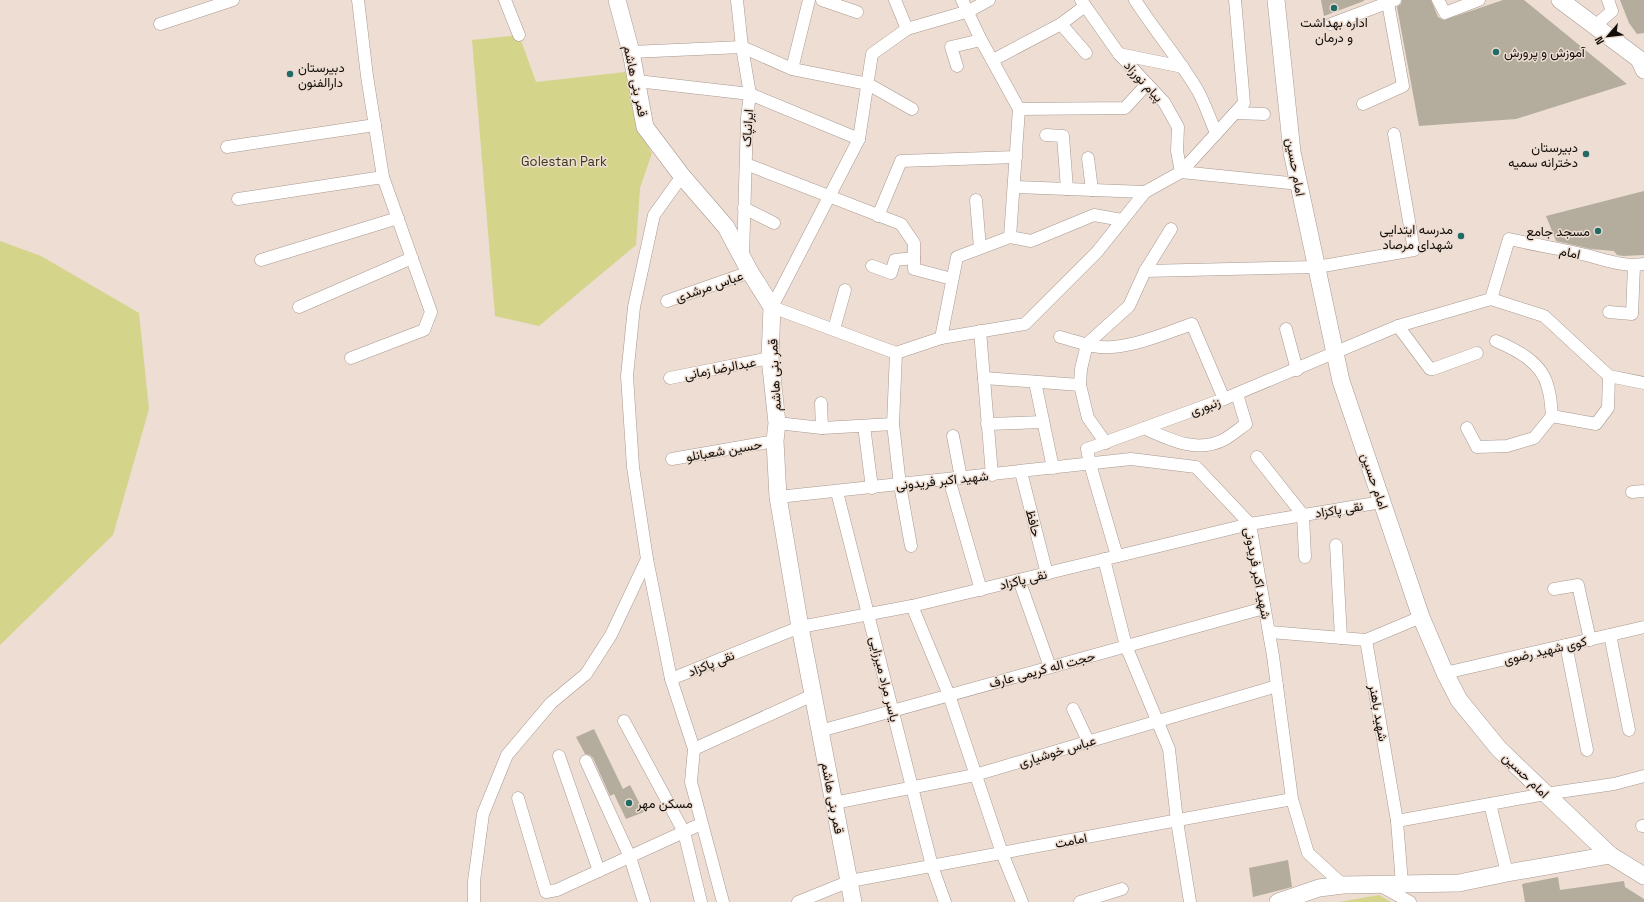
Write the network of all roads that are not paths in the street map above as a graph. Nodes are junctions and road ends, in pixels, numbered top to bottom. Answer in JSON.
{"nodes":[{"id":1,"x":233,"y":0,"type":"edge"},
{"id":2,"x":358,"y":0,"type":"edge"},
{"id":3,"x":505,"y":0,"type":"edge"},
{"id":4,"x":617,"y":0,"type":"edge"},
{"id":5,"x":737,"y":0,"type":"edge"},
{"id":6,"x":809,"y":0,"type":"edge"},
{"id":7,"x":822,"y":0,"type":"edge"},
{"id":8,"x":896,"y":0,"type":"edge"},
{"id":9,"x":962,"y":0,"type":"edge"},
{"id":10,"x":989,"y":0,"type":"edge"},
{"id":11,"x":1134,"y":0,"type":"edge"},
{"id":12,"x":1235,"y":0,"type":"edge"},
{"id":13,"x":1276,"y":0,"type":"edge"},
{"id":14,"x":1438,"y":0,"type":"edge"},
{"id":15,"x":1479,"y":0,"type":"edge"},
{"id":16,"x":1560,"y":0,"type":"edge"},
{"id":17,"x":1608,"y":0,"type":"edge"},
{"id":18,"x":1392,"y":1,"type":"edge"},
{"id":19,"x":1083,"y":3,"type":"edge"},
{"id":20,"x":969,"y":11,"type":"junction"},
{"id":21,"x":857,"y":12,"type":"dead end"},
{"id":22,"x":160,"y":24,"type":"dead end"},
{"id":23,"x":1061,"y":24,"type":"junction"},
{"id":24,"x":1331,"y":24,"type":"dead end"},
{"id":25,"x":1595,"y":26,"type":"junction"},
{"id":26,"x":907,"y":29,"type":"junction"},
{"id":27,"x":519,"y":35,"type":"dead end"},
{"id":28,"x":981,"y":40,"type":"junction"},
{"id":29,"x":742,"y":47,"type":"junction"},
{"id":30,"x":631,"y":52,"type":"junction"},
{"id":31,"x":1086,"y":52,"type":"dead end"},
{"id":32,"x":1119,"y":54,"type":"junction"},
{"id":33,"x":993,"y":60,"type":"junction"},
{"id":34,"x":956,"y":66,"type":"dead end"},
{"id":35,"x":1183,"y":67,"type":"junction"},
{"id":36,"x":792,"y":69,"type":"junction"},
{"id":37,"x":1644,"y":70,"type":"edge"},
{"id":38,"x":637,"y":81,"type":"junction"},
{"id":39,"x":868,"y":84,"type":"junction"},
{"id":40,"x":1147,"y":84,"type":"junction"},
{"id":41,"x":750,"y":94,"type":"junction"},
{"id":42,"x":1364,"y":104,"type":"dead end"},
{"id":43,"x":912,"y":108,"type":"dead end"},
{"id":44,"x":1019,"y":109,"type":"junction"},
{"id":45,"x":1235,"y":113,"type":"junction"},
{"id":46,"x":1264,"y":114,"type":"dead end"},
{"id":47,"x":375,"y":125,"type":"junction"},
{"id":48,"x":1216,"y":133,"type":"junction"},
{"id":49,"x":1394,"y":134,"type":"dead end"},
{"id":50,"x":1046,"y":135,"type":"dead end"},
{"id":51,"x":859,"y":139,"type":"junction"},
{"id":52,"x":227,"y":147,"type":"dead end"},
{"id":53,"x":1016,"y":157,"type":"junction"},
{"id":54,"x":1088,"y":158,"type":"dead end"},
{"id":55,"x":746,"y":164,"type":"junction"},
{"id":56,"x":1181,"y":172,"type":"junction"},
{"id":57,"x":682,"y":176,"type":"junction"},
{"id":58,"x":383,"y":177,"type":"junction"},
{"id":59,"x":1299,"y":184,"type":"junction"},
{"id":60,"x":1014,"y":187,"type":"junction"},
{"id":61,"x":1066,"y":189,"type":"junction"},
{"id":62,"x":1092,"y":190,"type":"junction"},
{"id":63,"x":1145,"y":192,"type":"junction"},
{"id":64,"x":831,"y":197,"type":"junction"},
{"id":65,"x":238,"y":199,"type":"dead end"},
{"id":66,"x":976,"y":200,"type":"dead end"},
{"id":67,"x":744,"y":208,"type":"junction"},
{"id":68,"x":878,"y":216,"type":"junction"},
{"id":69,"x":398,"y":218,"type":"junction"},
{"id":70,"x":1122,"y":220,"type":"junction"},
{"id":71,"x":774,"y":223,"type":"dead end"},
{"id":72,"x":1171,"y":229,"type":"dead end"},
{"id":73,"x":1010,"y":237,"type":"junction"},
{"id":74,"x":980,"y":248,"type":"junction"},
{"id":75,"x":412,"y":258,"type":"junction"},
{"id":76,"x":914,"y":258,"type":"junction"},
{"id":77,"x":261,"y":260,"type":"dead end"},
{"id":78,"x":746,"y":265,"type":"junction"},
{"id":79,"x":1639,"y":265,"type":"edge"},
{"id":80,"x":872,"y":266,"type":"dead end"},
{"id":81,"x":1317,"y":267,"type":"junction"},
{"id":82,"x":1145,"y":271,"type":"junction"},
{"id":83,"x":952,"y":279,"type":"junction"},
{"id":84,"x":845,"y":290,"type":"dead end"},
{"id":85,"x":1491,"y":299,"type":"junction"},
{"id":86,"x":667,"y":301,"type":"dead end"},
{"id":87,"x":299,"y":307,"type":"dead end"},
{"id":88,"x":772,"y":307,"type":"junction"},
{"id":89,"x":1609,"y":312,"type":"dead end"},
{"id":90,"x":1398,"y":326,"type":"junction"},
{"id":91,"x":834,"y":329,"type":"junction"},
{"id":92,"x":1286,"y":329,"type":"dead end"},
{"id":93,"x":980,"y":331,"type":"junction"},
{"id":94,"x":1060,"y":337,"type":"dead end"},
{"id":95,"x":940,"y":338,"type":"junction"},
{"id":96,"x":1496,"y":341,"type":"dead end"},
{"id":97,"x":1087,"y":344,"type":"junction"},
{"id":98,"x":1335,"y":352,"type":"junction"},
{"id":99,"x":896,"y":353,"type":"junction"},
{"id":100,"x":1477,"y":353,"type":"dead end"},
{"id":101,"x":351,"y":358,"type":"dead end"},
{"id":102,"x":770,"y":358,"type":"junction"},
{"id":103,"x":1296,"y":370,"type":"junction"},
{"id":104,"x":1609,"y":376,"type":"junction"},
{"id":105,"x":670,"y":378,"type":"dead end"},
{"id":106,"x":984,"y":378,"type":"junction"},
{"id":107,"x":1035,"y":382,"type":"junction"},
{"id":108,"x":1644,"y":383,"type":"edge"},
{"id":109,"x":1080,"y":385,"type":"junction"},
{"id":110,"x":1237,"y":394,"type":"junction"},
{"id":111,"x":1224,"y":399,"type":"junction"},
{"id":112,"x":821,"y":403,"type":"dead end"},
{"id":113,"x":1552,"y":416,"type":"junction"},
{"id":114,"x":1044,"y":422,"type":"junction"},
{"id":115,"x":776,"y":423,"type":"junction"},
{"id":116,"x":893,"y":424,"type":"junction"},
{"id":117,"x":987,"y":424,"type":"junction"},
{"id":118,"x":864,"y":426,"type":"junction"},
{"id":119,"x":822,"y":428,"type":"junction"},
{"id":120,"x":1144,"y":428,"type":"junction"},
{"id":121,"x":1467,"y":428,"type":"dead end"},
{"id":122,"x":953,"y":436,"type":"dead end"},
{"id":123,"x":775,"y":441,"type":"junction"},
{"id":124,"x":1106,"y":442,"type":"junction"},
{"id":125,"x":1257,"y":457,"type":"dead end"},
{"id":126,"x":672,"y":459,"type":"dead end"},
{"id":127,"x":1090,"y":464,"type":"junction"},
{"id":128,"x":1053,"y":468,"type":"junction"},
{"id":129,"x":1020,"y":472,"type":"junction"},
{"id":130,"x":992,"y":475,"type":"junction"},
{"id":131,"x":961,"y":478,"type":"junction"},
{"id":132,"x":949,"y":480,"type":"junction"},
{"id":133,"x":900,"y":485,"type":"junction"},
{"id":134,"x":872,"y":488,"type":"junction"},
{"id":135,"x":838,"y":492,"type":"junction"},
{"id":136,"x":778,"y":497,"type":"junction"},
{"id":137,"x":1382,"y":502,"type":"junction"},
{"id":138,"x":1303,"y":515,"type":"junction"},
{"id":139,"x":1250,"y":524,"type":"junction"},
{"id":140,"x":1336,"y":545,"type":"dead end"},
{"id":141,"x":911,"y":546,"type":"dead end"},
{"id":142,"x":1117,"y":556,"type":"junction"},
{"id":143,"x":647,"y":558,"type":"junction"},
{"id":144,"x":1305,"y":558,"type":"dead end"},
{"id":145,"x":1104,"y":559,"type":"junction"},
{"id":146,"x":1047,"y":574,"type":"junction"},
{"id":147,"x":1019,"y":580,"type":"junction"},
{"id":148,"x":1554,"y":589,"type":"dead end"},
{"id":149,"x":981,"y":590,"type":"junction"},
{"id":150,"x":912,"y":606,"type":"junction"},
{"id":151,"x":1264,"y":608,"type":"junction"},
{"id":152,"x":870,"y":614,"type":"junction"},
{"id":153,"x":1421,"y":617,"type":"junction"},
{"id":154,"x":800,"y":627,"type":"junction"},
{"id":155,"x":1644,"y":627,"type":"edge"},
{"id":156,"x":1269,"y":632,"type":"junction"},
{"id":157,"x":1610,"y":635,"type":"junction"},
{"id":158,"x":1342,"y":638,"type":"junction"},
{"id":159,"x":1366,"y":640,"type":"junction"},
{"id":160,"x":1590,"y":640,"type":"junction"},
{"id":161,"x":1566,"y":645,"type":"junction"},
{"id":162,"x":1126,"y":646,"type":"junction"},
{"id":163,"x":1050,"y":667,"type":"junction"},
{"id":164,"x":1445,"y":673,"type":"junction"},
{"id":165,"x":671,"y":679,"type":"junction"},
{"id":166,"x":1277,"y":686,"type":"junction"},
{"id":167,"x":813,"y":695,"type":"junction"},
{"id":168,"x":949,"y":695,"type":"junction"},
{"id":169,"x":1073,"y":709,"type":"dead end"},
{"id":170,"x":893,"y":711,"type":"junction"},
{"id":171,"x":1157,"y":720,"type":"junction"},
{"id":172,"x":624,"y":721,"type":"dead end"},
{"id":173,"x":1629,"y":730,"type":"dead end"},
{"id":174,"x":820,"y":731,"type":"junction"},
{"id":175,"x":1088,"y":741,"type":"junction"},
{"id":176,"x":694,"y":749,"type":"junction"},
{"id":177,"x":1587,"y":750,"type":"dead end"},
{"id":178,"x":559,"y":756,"type":"dead end"},
{"id":179,"x":586,"y":761,"type":"dead end"},
{"id":180,"x":975,"y":775,"type":"junction"},
{"id":181,"x":1644,"y":776,"type":"edge"},
{"id":182,"x":912,"y":787,"type":"junction"},
{"id":183,"x":1545,"y":794,"type":"junction"},
{"id":184,"x":518,"y":798,"type":"dead end"},
{"id":185,"x":1292,"y":799,"type":"junction"},
{"id":186,"x":834,"y":803,"type":"junction"},
{"id":187,"x":1490,"y":804,"type":"junction"},
{"id":188,"x":1177,"y":821,"type":"junction"},
{"id":189,"x":1397,"y":821,"type":"junction"},
{"id":190,"x":701,"y":824,"type":"junction"},
{"id":191,"x":684,"y":832,"type":"junction"},
{"id":192,"x":1002,"y":853,"type":"junction"},
{"id":193,"x":1610,"y":855,"type":"junction"},
{"id":194,"x":630,"y":857,"type":"junction"},
{"id":195,"x":932,"y":866,"type":"junction"},
{"id":196,"x":599,"y":871,"type":"junction"},
{"id":197,"x":1507,"y":873,"type":"junction"},
{"id":198,"x":1644,"y":876,"type":"edge"},
{"id":199,"x":850,"y":881,"type":"junction"},
{"id":200,"x":1377,"y":884,"type":"junction"},
{"id":201,"x":1402,"y":884,"type":"junction"},
{"id":202,"x":1343,"y":885,"type":"junction"},
{"id":203,"x":1122,"y":889,"type":"dead end"},
{"id":204,"x":474,"y":902,"type":"edge"},
{"id":205,"x":644,"y":902,"type":"edge"},
{"id":206,"x":701,"y":902,"type":"edge"},
{"id":207,"x":723,"y":902,"type":"edge"},
{"id":208,"x":798,"y":902,"type":"edge"},
{"id":209,"x":853,"y":902,"type":"edge"},
{"id":210,"x":945,"y":902,"type":"edge"},
{"id":211,"x":1022,"y":902,"type":"edge"},
{"id":212,"x":1080,"y":902,"type":"edge"},
{"id":213,"x":1190,"y":902,"type":"edge"},
{"id":214,"x":1278,"y":902,"type":"edge"},
{"id":215,"x":1410,"y":902,"type":"edge"}],
"edges":[{"from":1,"to":22,"type":"street"},
{"from":2,"to":47,"type":"street"},
{"from":3,"to":27,"type":"street"},
{"from":4,"to":30,"type":"street","name":"قمر بنی هاشم"},
{"from":5,"to":29,"type":"street","name":"ایرانپاک"},
{"from":6,"to":36,"type":"street"},
{"from":7,"to":21,"type":"street"},
{"from":8,"to":26,"type":"street"},
{"from":9,"to":20,"type":"street"},
{"from":10,"to":20,"type":"street"},
{"from":11,"to":35,"type":"street"},
{"from":12,"to":45,"type":"street"},
{"from":13,"to":59,"type":"street","name":"امام حسین"},
{"from":14,"to":15,"type":"street"},
{"from":16,"to":25,"type":"street"},
{"from":17,"to":25,"type":"street"},
{"from":18,"to":24,"type":"street"},
{"from":18,"to":42,"type":"street"},
{"from":19,"to":23,"type":"street"},
{"from":19,"to":32,"type":"street","name":"پیام نورزاد"},
{"from":20,"to":26,"type":"street"},
{"from":20,"to":28,"type":"street"},
{"from":23,"to":31,"type":"street"},
{"from":23,"to":33,"type":"street"},
{"from":25,"to":37,"type":"street"},
{"from":26,"to":39,"type":"street"},
{"from":28,"to":33,"type":"street"},
{"from":28,"to":34,"type":"street"},
{"from":29,"to":30,"type":"street"},
{"from":29,"to":36,"type":"street"},
{"from":29,"to":41,"type":"street","name":"ایرانپاک"},
{"from":30,"to":38,"type":"street","name":"قمر بنی هاشم"},
{"from":32,"to":35,"type":"street"},
{"from":32,"to":40,"type":"street","name":"پیام نورزاد"},
{"from":33,"to":44,"type":"street"},
{"from":35,"to":48,"type":"street"},
{"from":36,"to":39,"type":"street"},
{"from":38,"to":41,"type":"street"},
{"from":38,"to":57,"type":"street","name":"قمر بنی هاشم"},
{"from":39,"to":43,"type":"street"},
{"from":39,"to":51,"type":"street"},
{"from":40,"to":44,"type":"street"},
{"from":40,"to":56,"type":"street","name":"پیام نورزاد"},
{"from":41,"to":51,"type":"street"},
{"from":41,"to":55,"type":"street","name":"ایرانپاک"},
{"from":44,"to":53,"type":"street"},
{"from":45,"to":46,"type":"street"},
{"from":45,"to":48,"type":"street"},
{"from":47,"to":52,"type":"street"},
{"from":47,"to":58,"type":"street"},
{"from":48,"to":56,"type":"street"},
{"from":49,"to":81,"type":"street"},
{"from":50,"to":61,"type":"street"},
{"from":51,"to":64,"type":"street"},
{"from":53,"to":60,"type":"street"},
{"from":53,"to":68,"type":"street"},
{"from":54,"to":62,"type":"street"},
{"from":55,"to":64,"type":"street"},
{"from":55,"to":67,"type":"street","name":"ایرانپاک"},
{"from":56,"to":59,"type":"street"},
{"from":56,"to":63,"type":"street"},
{"from":57,"to":78,"type":"street","name":"قمر بنی هاشم"},
{"from":57,"to":143,"type":"street"},
{"from":58,"to":65,"type":"street"},
{"from":58,"to":69,"type":"street"},
{"from":59,"to":81,"type":"street","name":"امام حسین"},
{"from":60,"to":61,"type":"street"},
{"from":60,"to":73,"type":"street"},
{"from":61,"to":62,"type":"street"},
{"from":62,"to":63,"type":"street"},
{"from":63,"to":70,"type":"street"},
{"from":64,"to":68,"type":"street"},
{"from":64,"to":88,"type":"street"},
{"from":66,"to":74,"type":"street"},
{"from":67,"to":71,"type":"street"},
{"from":67,"to":78,"type":"street","name":"ایرانپاک"},
{"from":68,"to":76,"type":"street"},
{"from":69,"to":75,"type":"street"},
{"from":69,"to":77,"type":"street"},
{"from":70,"to":73,"type":"street"},
{"from":70,"to":93,"type":"street"},
{"from":72,"to":82,"type":"street"},
{"from":73,"to":74,"type":"street"},
{"from":74,"to":83,"type":"street"},
{"from":75,"to":87,"type":"street"},
{"from":75,"to":101,"type":"street"},
{"from":76,"to":80,"type":"street"},
{"from":76,"to":83,"type":"street"},
{"from":78,"to":86,"type":"street","name":"عباس مرشدی"},
{"from":78,"to":88,"type":"street","name":"قمر بنی هاشم"},
{"from":79,"to":85,"type":"street","name":"امام"},
{"from":79,"to":89,"type":"street"},
{"from":81,"to":82,"type":"street"},
{"from":81,"to":98,"type":"street","name":"امام حسین"},
{"from":82,"to":97,"type":"street"},
{"from":83,"to":95,"type":"street"},
{"from":84,"to":91,"type":"street"},
{"from":85,"to":90,"type":"street","name":"زنبوری"},
{"from":85,"to":104,"type":"street"},
{"from":88,"to":91,"type":"street"},
{"from":88,"to":102,"type":"street","name":"قمر بنی هاشم"},
{"from":90,"to":98,"type":"street","name":"زنبوری"},
{"from":90,"to":100,"type":"street"},
{"from":91,"to":99,"type":"street"},
{"from":92,"to":103,"type":"street"},
{"from":93,"to":95,"type":"street"},
{"from":93,"to":106,"type":"street"},
{"from":94,"to":97,"type":"street"},
{"from":95,"to":99,"type":"street"},
{"from":96,"to":113,"type":"street"},
{"from":97,"to":109,"type":"street"},
{"from":97,"to":111,"type":"street"},
{"from":98,"to":103,"type":"street","name":"زنبوری"},
{"from":98,"to":137,"type":"street","name":"امام حسین"},
{"from":99,"to":116,"type":"street"},
{"from":102,"to":105,"type":"street","name":"عبدالرضا زمانی"},
{"from":102,"to":115,"type":"street","name":"قمر بنی هاشم"},
{"from":103,"to":110,"type":"street","name":"زنبوری"},
{"from":104,"to":108,"type":"street"},
{"from":104,"to":113,"type":"street"},
{"from":106,"to":107,"type":"street"},
{"from":106,"to":117,"type":"street"},
{"from":107,"to":109,"type":"street"},
{"from":107,"to":114,"type":"street"},
{"from":109,"to":124,"type":"street"},
{"from":110,"to":111,"type":"street","name":"زنبوری"},
{"from":110,"to":120,"type":"street"},
{"from":111,"to":120,"type":"street","name":"زنبوری"},
{"from":112,"to":119,"type":"street"},
{"from":113,"to":121,"type":"street"},
{"from":114,"to":117,"type":"street"},
{"from":114,"to":128,"type":"street"},
{"from":115,"to":119,"type":"street"},
{"from":115,"to":123,"type":"street","name":"قمر بنی هاشم"},
{"from":116,"to":118,"type":"street"},
{"from":116,"to":133,"type":"street"},
{"from":117,"to":130,"type":"street"},
{"from":118,"to":119,"type":"street"},
{"from":118,"to":134,"type":"street"},
{"from":120,"to":124,"type":"street","name":"زنبوری"},
{"from":122,"to":131,"type":"street"},
{"from":123,"to":126,"type":"street","name":"حسین شعبانلو"},
{"from":123,"to":136,"type":"street","name":"قمر بنی هاشم"},
{"from":124,"to":127,"type":"street","name":"زنبوری"},
{"from":125,"to":138,"type":"street"},
{"from":127,"to":128,"type":"street","name":"شهید اکبر فریدونی"},
{"from":127,"to":139,"type":"street","name":"شهید اکبر فریدونی"},
{"from":127,"to":142,"type":"street"},
{"from":128,"to":129,"type":"street","name":"شهید اکبر فریدونی"},
{"from":129,"to":130,"type":"street","name":"شهید اکبر فریدونی"},
{"from":129,"to":146,"type":"street","name":"حافظ"},
{"from":130,"to":131,"type":"street","name":"شهید اکبر فریدونی"},
{"from":131,"to":132,"type":"street","name":"شهید اکبر فریدونی"},
{"from":132,"to":133,"type":"street","name":"شهید اکبر فریدونی"},
{"from":132,"to":149,"type":"street"},
{"from":133,"to":134,"type":"street","name":"شهید اکبر فریدونی"},
{"from":133,"to":141,"type":"street"},
{"from":134,"to":135,"type":"street","name":"شهید اکبر فریدونی"},
{"from":135,"to":136,"type":"street","name":"شهید اکبر فریدونی"},
{"from":135,"to":152,"type":"street","name":"یاسر مراد میرزایی"},
{"from":136,"to":154,"type":"street","name":"قمر بنی هاشم"},
{"from":137,"to":138,"type":"street","name":"نقی پاکزاد"},
{"from":137,"to":153,"type":"street","name":"امام حسین"},
{"from":138,"to":139,"type":"street","name":"نقی پاکزاد"},
{"from":138,"to":144,"type":"street"},
{"from":139,"to":142,"type":"street","name":"نقی پاکزاد"},
{"from":139,"to":151,"type":"street","name":"شهید اکبر فریدونی"},
{"from":140,"to":158,"type":"street"},
{"from":142,"to":145,"type":"street","name":"نقی پاکزاد"},
{"from":143,"to":165,"type":"street"},
{"from":143,"to":204,"type":"street"},
{"from":145,"to":146,"type":"street","name":"نقی پاکزاد"},
{"from":145,"to":162,"type":"street"},
{"from":146,"to":147,"type":"street","name":"نقی پاکزاد"},
{"from":147,"to":149,"type":"street","name":"نقی پاکزاد"},
{"from":147,"to":163,"type":"street"},
{"from":148,"to":160,"type":"street"},
{"from":149,"to":150,"type":"street","name":"نقی پاکزاد"},
{"from":150,"to":152,"type":"street","name":"نقی پاکزاد"},
{"from":150,"to":168,"type":"street"},
{"from":151,"to":156,"type":"street","name":"شهید اکبر فریدونی"},
{"from":151,"to":162,"type":"street","name":"حجت اله کریمی عارف"},
{"from":152,"to":154,"type":"street","name":"نقی پاکزاد"},
{"from":152,"to":170,"type":"street","name":"یاسر مراد میرزایی"},
{"from":153,"to":159,"type":"street"},
{"from":153,"to":164,"type":"street","name":"امام حسین"},
{"from":154,"to":165,"type":"street","name":"نقی پاکزاد"},
{"from":154,"to":167,"type":"street","name":"قمر بنی هاشم"},
{"from":155,"to":157,"type":"street","name":"کوی شهید رضوی"},
{"from":156,"to":158,"type":"street"},
{"from":156,"to":166,"type":"street","name":"شهید اکبر فریدونی"},
{"from":157,"to":160,"type":"street","name":"کوی شهید رضوی"},
{"from":157,"to":173,"type":"street"},
{"from":158,"to":159,"type":"street"},
{"from":159,"to":189,"type":"street","name":"شهید باهنر"},
{"from":160,"to":161,"type":"street","name":"کوی شهید رضوی"},
{"from":161,"to":164,"type":"street","name":"کوی شهید رضوی"},
{"from":161,"to":177,"type":"street"},
{"from":162,"to":163,"type":"street","name":"حجت اله کریمی عارف"},
{"from":162,"to":171,"type":"street"},
{"from":163,"to":168,"type":"street","name":"حجت اله کریمی عارف"},
{"from":164,"to":183,"type":"street","name":"امام حسین"},
{"from":165,"to":176,"type":"street"},
{"from":166,"to":171,"type":"street","name":"عباس خوشیاری"},
{"from":166,"to":185,"type":"street","name":"شهید اکبر فریدونی"},
{"from":167,"to":174,"type":"street","name":"قمر بنی هاشم"},
{"from":167,"to":176,"type":"street"},
{"from":168,"to":170,"type":"street","name":"حجت اله کریمی عارف"},
{"from":168,"to":180,"type":"street"},
{"from":169,"to":175,"type":"street"},
{"from":170,"to":174,"type":"street","name":"حجت اله کریمی عارف"},
{"from":170,"to":182,"type":"street","name":"یاسر مراد میرزایی"},
{"from":171,"to":175,"type":"street","name":"عباس خوشیاری"},
{"from":171,"to":188,"type":"street"},
{"from":172,"to":191,"type":"street"},
{"from":174,"to":186,"type":"street","name":"قمر بنی هاشم"},
{"from":175,"to":180,"type":"street","name":"عباس خوشیاری"},
{"from":176,"to":190,"type":"street"},
{"from":178,"to":196,"type":"street"},
{"from":179,"to":194,"type":"street"},
{"from":180,"to":182,"type":"street","name":"عباس خوشیاری"},
{"from":180,"to":192,"type":"street"},
{"from":181,"to":183,"type":"street"},
{"from":182,"to":186,"type":"street","name":"عباس خوشیاری"},
{"from":182,"to":195,"type":"street","name":"یاسر مراد میرزایی"},
{"from":183,"to":187,"type":"street"},
{"from":183,"to":193,"type":"street","name":"امام حسین"},
{"from":184,"to":196,"type":"street"},
{"from":185,"to":188,"type":"street","name":"امامت"},
{"from":185,"to":202,"type":"street","name":"شهید اکبر فریدونی"},
{"from":186,"to":199,"type":"street","name":"قمر بنی هاشم"},
{"from":187,"to":189,"type":"street"},
{"from":187,"to":197,"type":"street"},
{"from":188,"to":192,"type":"street","name":"امامت"},
{"from":188,"to":213,"type":"street"},
{"from":189,"to":201,"type":"street","name":"شهید باهنر"},
{"from":190,"to":191,"type":"street"},
{"from":190,"to":207,"type":"street"},
{"from":191,"to":194,"type":"street"},
{"from":191,"to":206,"type":"street"},
{"from":192,"to":195,"type":"street","name":"امامت"},
{"from":192,"to":211,"type":"street"},
{"from":193,"to":197,"type":"street"},
{"from":193,"to":198,"type":"street","name":"امام حسین"},
{"from":194,"to":196,"type":"street"},
{"from":194,"to":205,"type":"street"},
{"from":195,"to":199,"type":"street","name":"امامت"},
{"from":195,"to":210,"type":"street","name":"یاسر مراد میرزایی"},
{"from":197,"to":201,"type":"street"},
{"from":199,"to":208,"type":"street","name":"امامت"},
{"from":199,"to":209,"type":"street","name":"قمر بنی هاشم"},
{"from":200,"to":201,"type":"street"},
{"from":200,"to":202,"type":"street"},
{"from":200,"to":215,"type":"street"},
{"from":202,"to":214,"type":"street"},
{"from":203,"to":212,"type":"street"}]}
